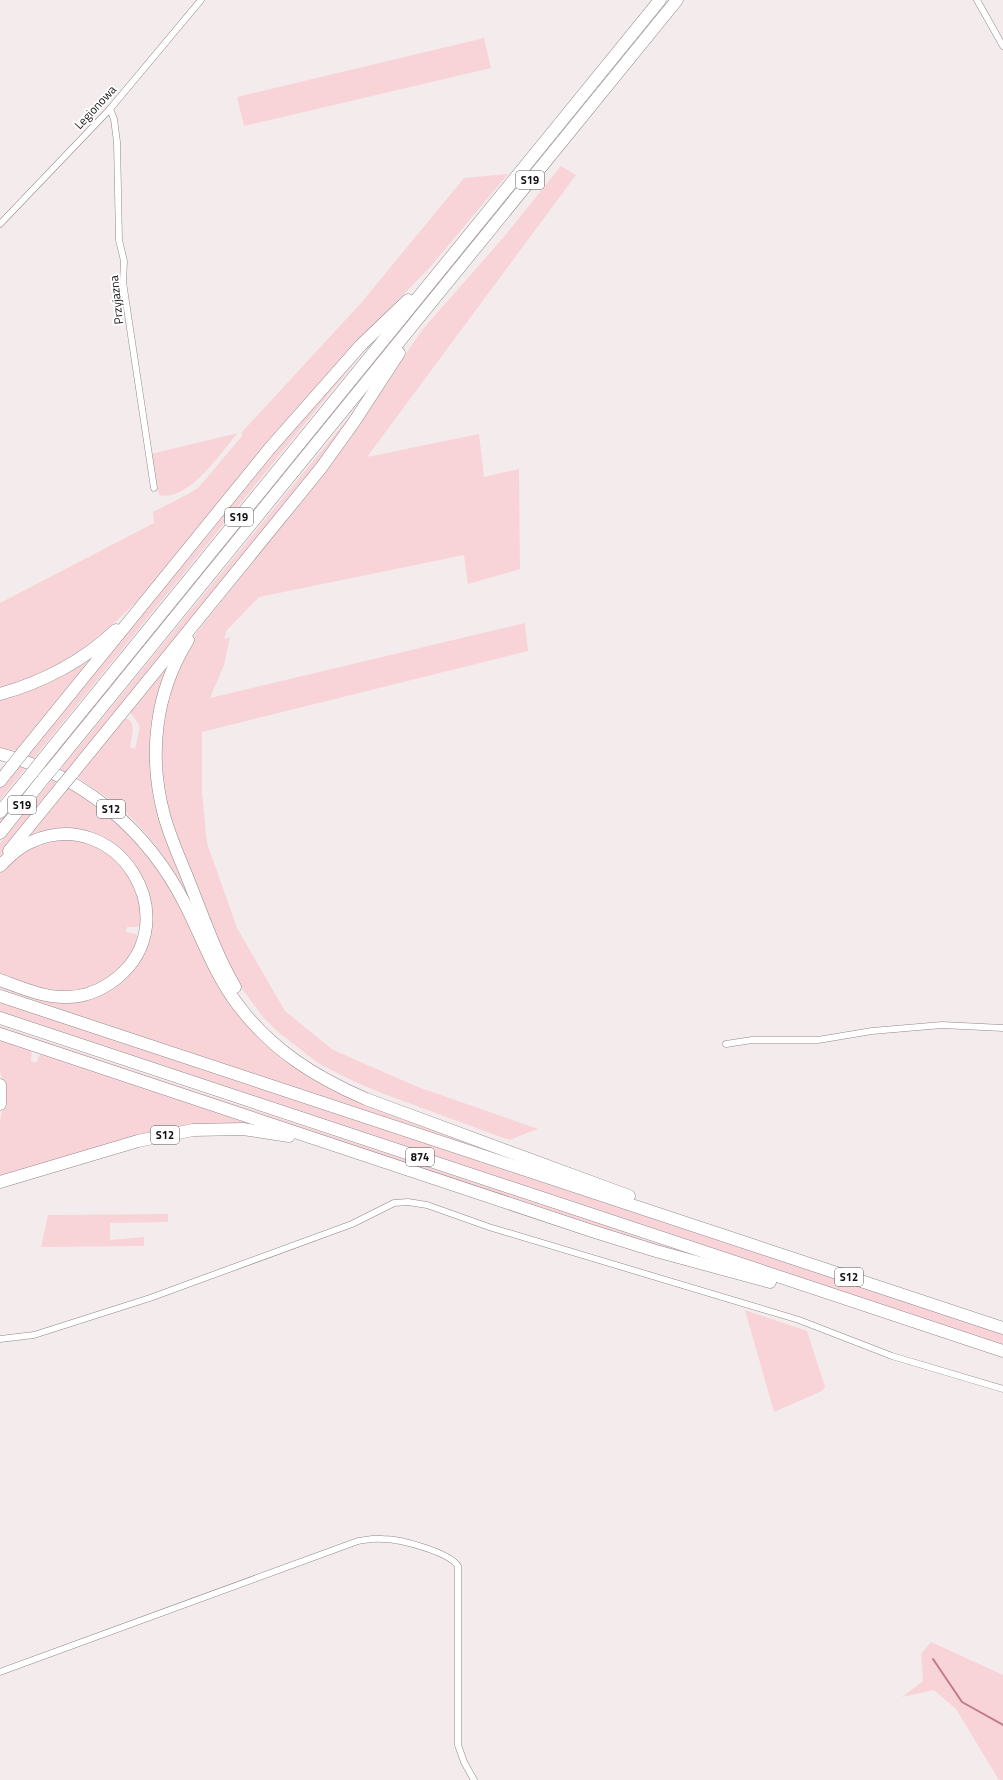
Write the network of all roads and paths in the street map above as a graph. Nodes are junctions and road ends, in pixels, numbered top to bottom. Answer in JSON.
{"nodes":[{"id":1,"x":201,"y":0,"type":"edge"},
{"id":2,"x":660,"y":0,"type":"edge"},
{"id":3,"x":677,"y":0,"type":"edge"},
{"id":4,"x":977,"y":0,"type":"edge"},
{"id":5,"x":1003,"y":46,"type":"edge"},
{"id":6,"x":110,"y":109,"type":"junction"},
{"id":7,"x":0,"y":224,"type":"edge"},
{"id":8,"x":436,"y":275,"type":"junction"},
{"id":9,"x":427,"y":308,"type":"junction"},
{"id":10,"x":154,"y":488,"type":"dead end"},
{"id":11,"x":151,"y":594,"type":"junction"},
{"id":12,"x":212,"y":600,"type":"junction"},
{"id":13,"x":0,"y":694,"type":"edge"},
{"id":14,"x":0,"y":754,"type":"edge"},
{"id":15,"x":0,"y":781,"type":"edge"},
{"id":16,"x":0,"y":812,"type":"edge"},
{"id":17,"x":0,"y":832,"type":"edge"},
{"id":18,"x":0,"y":865,"type":"edge"},
{"id":19,"x":0,"y":980,"type":"edge"},
{"id":20,"x":0,"y":996,"type":"edge"},
{"id":21,"x":0,"y":1018,"type":"edge"},
{"id":22,"x":1003,"y":1028,"type":"edge"},
{"id":23,"x":0,"y":1034,"type":"edge"},
{"id":24,"x":726,"y":1044,"type":"dead end"},
{"id":25,"x":286,"y":1054,"type":"junction"},
{"id":26,"x":0,"y":1085,"type":"edge"},
{"id":27,"x":0,"y":1104,"type":"edge"},
{"id":28,"x":334,"y":1145,"type":"junction"},
{"id":29,"x":0,"y":1182,"type":"edge"},
{"id":30,"x":695,"y":1226,"type":"junction"},
{"id":31,"x":839,"y":1297,"type":"junction"},
{"id":32,"x":1003,"y":1328,"type":"edge"},
{"id":33,"x":0,"y":1339,"type":"edge"},
{"id":34,"x":1003,"y":1350,"type":"edge"},
{"id":35,"x":1003,"y":1389,"type":"edge"},
{"id":36,"x":0,"y":1672,"type":"edge"},
{"id":37,"x":474,"y":1780,"type":"edge"}],
"edges":[{"from":1,"to":6,"type":"street","name":"Legionowa"},
{"from":2,"to":8,"type":"highway","number":"S19"},
{"from":3,"to":9,"type":"highway","number":"S19"},
{"from":4,"to":5,"type":"street"},
{"from":6,"to":7,"type":"street","name":"Legionowa"},
{"from":6,"to":10,"type":"street","name":"Przyjazna"},
{"from":8,"to":11,"type":"highway"},
{"from":8,"to":16,"type":"highway","number":"S19","bridge":true},
{"from":9,"to":12,"type":"highway"},
{"from":9,"to":17,"type":"highway","number":"S19","bridge":true},
{"from":11,"to":13,"type":"highway"},
{"from":11,"to":15,"type":"highway","bridge":true},
{"from":12,"to":18,"type":"highway","bridge":true},
{"from":12,"to":25,"type":"highway"},
{"from":14,"to":25,"type":"highway","number":"S12"},
{"from":18,"to":19,"type":"highway"},
{"from":20,"to":30,"type":"highway","number":"874"},
{"from":21,"to":31,"type":"highway","number":"874"},
{"from":22,"to":24,"type":"street"},
{"from":23,"to":28,"type":"highway"},
{"from":25,"to":30,"type":"highway"},
{"from":26,"to":27,"type":"highway"},
{"from":28,"to":29,"type":"highway","number":"S12"},
{"from":28,"to":31,"type":"highway","number":"S12"},
{"from":30,"to":32,"type":"highway","number":"S12"},
{"from":31,"to":34,"type":"highway","number":"S12"},
{"from":33,"to":35,"type":"street"},
{"from":36,"to":37,"type":"street"}]}
